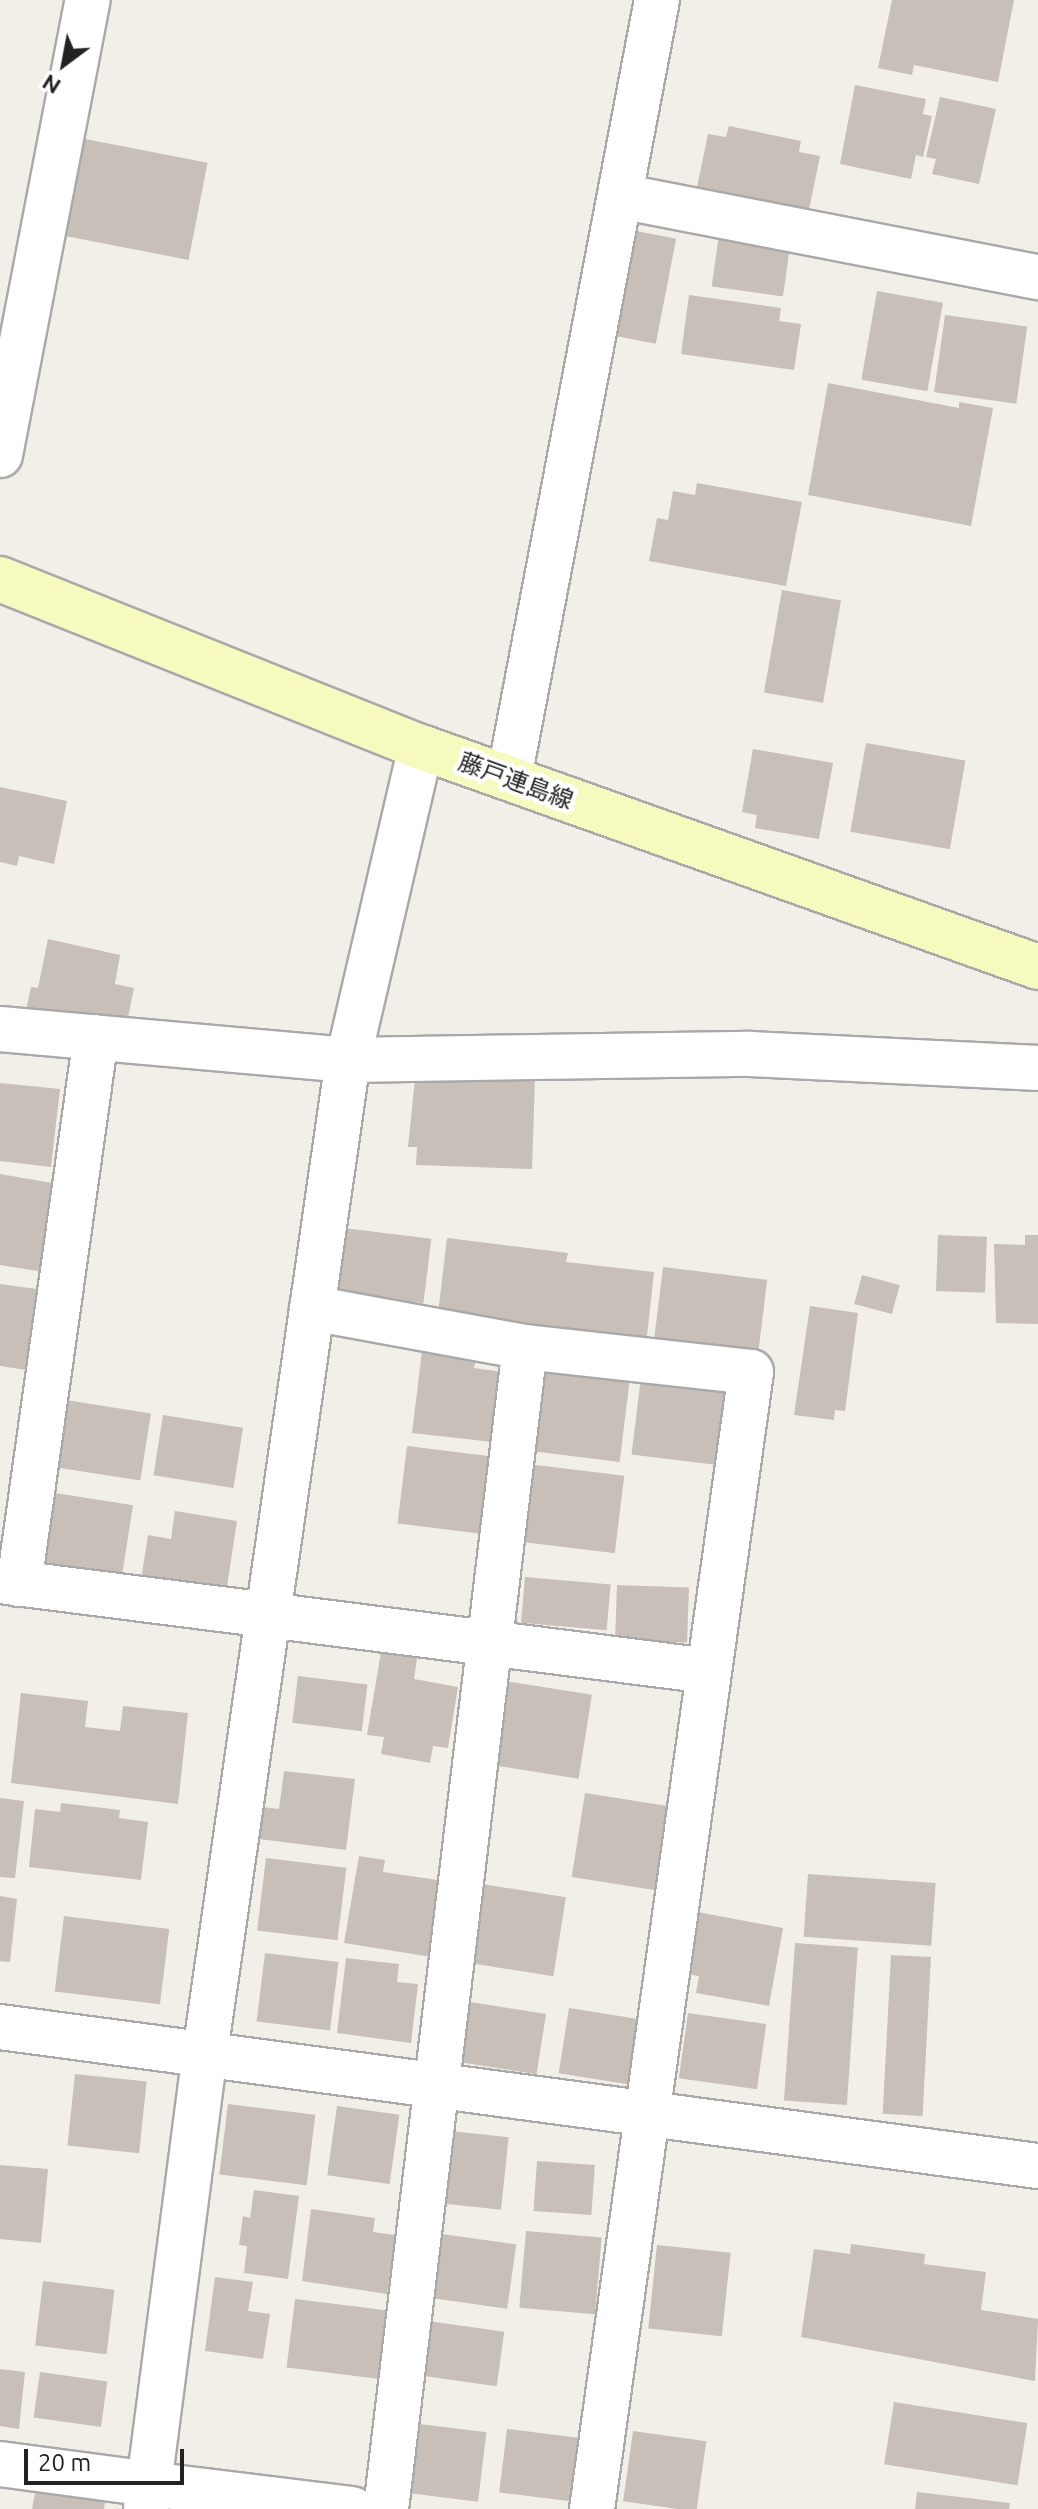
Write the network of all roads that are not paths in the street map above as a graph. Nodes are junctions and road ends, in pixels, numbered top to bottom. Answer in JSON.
{"nodes":[{"id":1,"x":88,"y":0,"type":"edge"},
{"id":2,"x":657,"y":0,"type":"edge"},
{"id":3,"x":620,"y":196,"type":"junction"},
{"id":4,"x":1038,"y":277,"type":"edge"},
{"id":5,"x":0,"y":455,"type":"edge"},
{"id":6,"x":0,"y":579,"type":"edge"},
{"id":7,"x":421,"y":747,"type":"junction"},
{"id":8,"x":509,"y":778,"type":"junction"},
{"id":9,"x":1038,"y":967,"type":"edge"},
{"id":10,"x":0,"y":1029,"type":"edge"},
{"id":11,"x":96,"y":1037,"type":"junction"},
{"id":12,"x":348,"y":1060,"type":"junction"},
{"id":13,"x":1038,"y":1068,"type":"edge"},
{"id":14,"x":312,"y":1308,"type":"junction"},
{"id":15,"x":525,"y":1347,"type":"junction"},
{"id":16,"x":10,"y":1582,"type":"edge"},
{"id":17,"x":268,"y":1616,"type":"junction"},
{"id":18,"x":489,"y":1645,"type":"junction"},
{"id":19,"x":708,"y":1671,"type":"junction"},
{"id":20,"x":0,"y":2027,"type":"edge"},
{"id":21,"x":205,"y":2053,"type":"junction"},
{"id":22,"x":435,"y":2084,"type":"junction"},
{"id":23,"x":645,"y":2112,"type":"junction"},
{"id":24,"x":1038,"y":2166,"type":"edge"},
{"id":25,"x":0,"y":2464,"type":"edge"},
{"id":26,"x":147,"y":2497,"type":"edge"},
{"id":27,"x":352,"y":2509,"type":"edge"},
{"id":28,"x":386,"y":2509,"type":"edge"},
{"id":29,"x":592,"y":2509,"type":"edge"}],
"edges":[{"from":1,"to":5,"type":"street"},
{"from":2,"to":3,"type":"street"},
{"from":3,"to":4,"type":"street"},
{"from":3,"to":8,"type":"street"},
{"from":6,"to":7,"type":"main road","name":"藤戸連島線"},
{"from":7,"to":8,"type":"main road","name":"藤戸連島線"},
{"from":7,"to":12,"type":"street"},
{"from":8,"to":9,"type":"main road","name":"藤戸連島線"},
{"from":10,"to":11,"type":"street"},
{"from":11,"to":12,"type":"street"},
{"from":11,"to":16,"type":"street"},
{"from":12,"to":13,"type":"street"},
{"from":12,"to":14,"type":"street"},
{"from":14,"to":15,"type":"street"},
{"from":14,"to":17,"type":"street"},
{"from":15,"to":18,"type":"street"},
{"from":15,"to":19,"type":"street"},
{"from":16,"to":17,"type":"street"},
{"from":17,"to":18,"type":"street"},
{"from":17,"to":21,"type":"street"},
{"from":18,"to":19,"type":"street"},
{"from":18,"to":22,"type":"street"},
{"from":19,"to":23,"type":"street"},
{"from":20,"to":21,"type":"street"},
{"from":21,"to":22,"type":"street"},
{"from":21,"to":26,"type":"street"},
{"from":22,"to":23,"type":"street"},
{"from":22,"to":28,"type":"street"},
{"from":23,"to":24,"type":"street"},
{"from":23,"to":29,"type":"street"},
{"from":25,"to":26,"type":"street"},
{"from":26,"to":27,"type":"street"}]}
